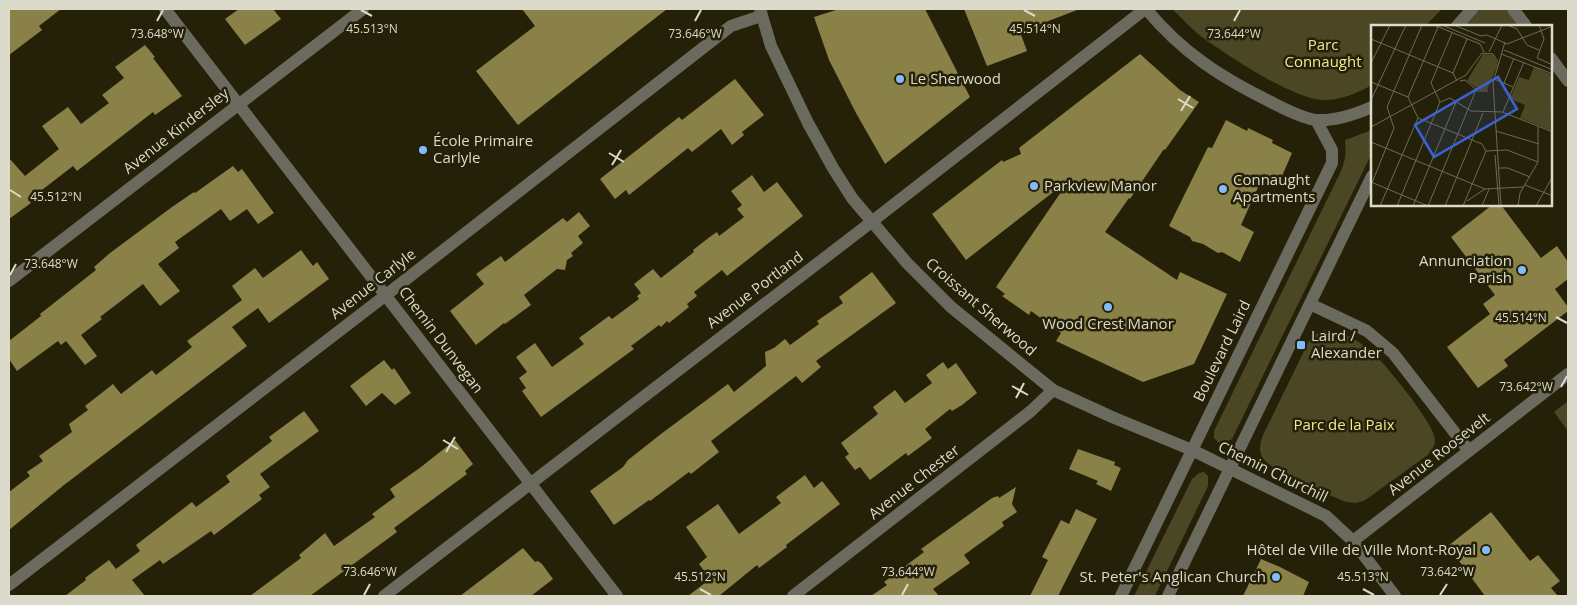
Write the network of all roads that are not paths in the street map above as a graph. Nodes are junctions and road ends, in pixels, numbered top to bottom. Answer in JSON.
{"nodes":[{"id":1,"x":165,"y":9,"type":"edge"},
{"id":2,"x":363,"y":9,"type":"edge"},
{"id":3,"x":1146,"y":9,"type":"edge"},
{"id":4,"x":1472,"y":9,"type":"edge"},
{"id":5,"x":1513,"y":9,"type":"edge"},
{"id":6,"x":761,"y":12,"type":"edge"},
{"id":7,"x":1458,"y":25,"type":"edge"},
{"id":8,"x":1525,"y":25,"type":"edge"},
{"id":9,"x":1552,"y":59,"type":"edge"},
{"id":10,"x":1568,"y":81,"type":"edge"},
{"id":11,"x":238,"y":104,"type":"junction"},
{"id":12,"x":1371,"y":107,"type":"edge"},
{"id":13,"x":1316,"y":120,"type":"junction"},
{"id":14,"x":1371,"y":178,"type":"edge"},
{"id":15,"x":871,"y":222,"type":"junction"},
{"id":16,"x":9,"y":281,"type":"edge"},
{"id":17,"x":386,"y":295,"type":"junction"},
{"id":18,"x":1310,"y":304,"type":"junction"},
{"id":19,"x":1568,"y":374,"type":"edge"},
{"id":20,"x":1052,"y":390,"type":"junction"},
{"id":21,"x":1192,"y":450,"type":"junction"},
{"id":22,"x":1469,"y":451,"type":"junction"},
{"id":23,"x":1230,"y":470,"type":"junction"},
{"id":24,"x":530,"y":483,"type":"junction"},
{"id":25,"x":1353,"y":541,"type":"junction"},
{"id":26,"x":9,"y":585,"type":"edge"},
{"id":27,"x":384,"y":596,"type":"edge"},
{"id":28,"x":617,"y":596,"type":"edge"},
{"id":29,"x":793,"y":596,"type":"edge"},
{"id":30,"x":1121,"y":596,"type":"edge"},
{"id":31,"x":1168,"y":596,"type":"edge"},
{"id":32,"x":1395,"y":596,"type":"edge"}],
"edges":[{"from":1,"to":11,"type":"street","name":"Chemin Dunvegan"},
{"from":2,"to":11,"type":"street","name":"Avenue Kindersley"},
{"from":3,"to":13,"type":"street"},
{"from":3,"to":15,"type":"street","name":"Avenue Portland"},
{"from":4,"to":7,"type":"street"},
{"from":5,"to":8,"type":"street"},
{"from":6,"to":15,"type":"street","name":"Croissant Sherwood"},
{"from":6,"to":17,"type":"street","name":"Avenue Carlyle"},
{"from":9,"to":10,"type":"street"},
{"from":11,"to":16,"type":"street","name":"Avenue Kindersley"},
{"from":11,"to":17,"type":"street","name":"Chemin Dunvegan"},
{"from":12,"to":13,"type":"street"},
{"from":13,"to":21,"type":"street","name":"Boulevard Laird"},
{"from":14,"to":18,"type":"street"},
{"from":15,"to":20,"type":"street","name":"Croissant Sherwood"},
{"from":15,"to":24,"type":"street","name":"Avenue Portland"},
{"from":17,"to":24,"type":"street","name":"Chemin Dunvegan"},
{"from":17,"to":26,"type":"street","name":"Avenue Carlyle"},
{"from":18,"to":22,"type":"street"},
{"from":18,"to":23,"type":"street"},
{"from":19,"to":22,"type":"street","name":"Avenue Roosevelt"},
{"from":20,"to":21,"type":"street","name":"Croissant Sherwood"},
{"from":20,"to":29,"type":"street","name":"Avenue Chester"},
{"from":21,"to":23,"type":"street","name":"Chemin Churchill"},
{"from":21,"to":30,"type":"street","name":"Boulevard Laird"},
{"from":22,"to":25,"type":"street","name":"Avenue Roosevelt"},
{"from":23,"to":25,"type":"street","name":"Chemin Churchill"},
{"from":23,"to":31,"type":"street"},
{"from":24,"to":27,"type":"street","name":"Avenue Portland"},
{"from":24,"to":28,"type":"street","name":"Chemin Dunvegan"},
{"from":25,"to":32,"type":"street","name":"Chemin Churchill"}]}
